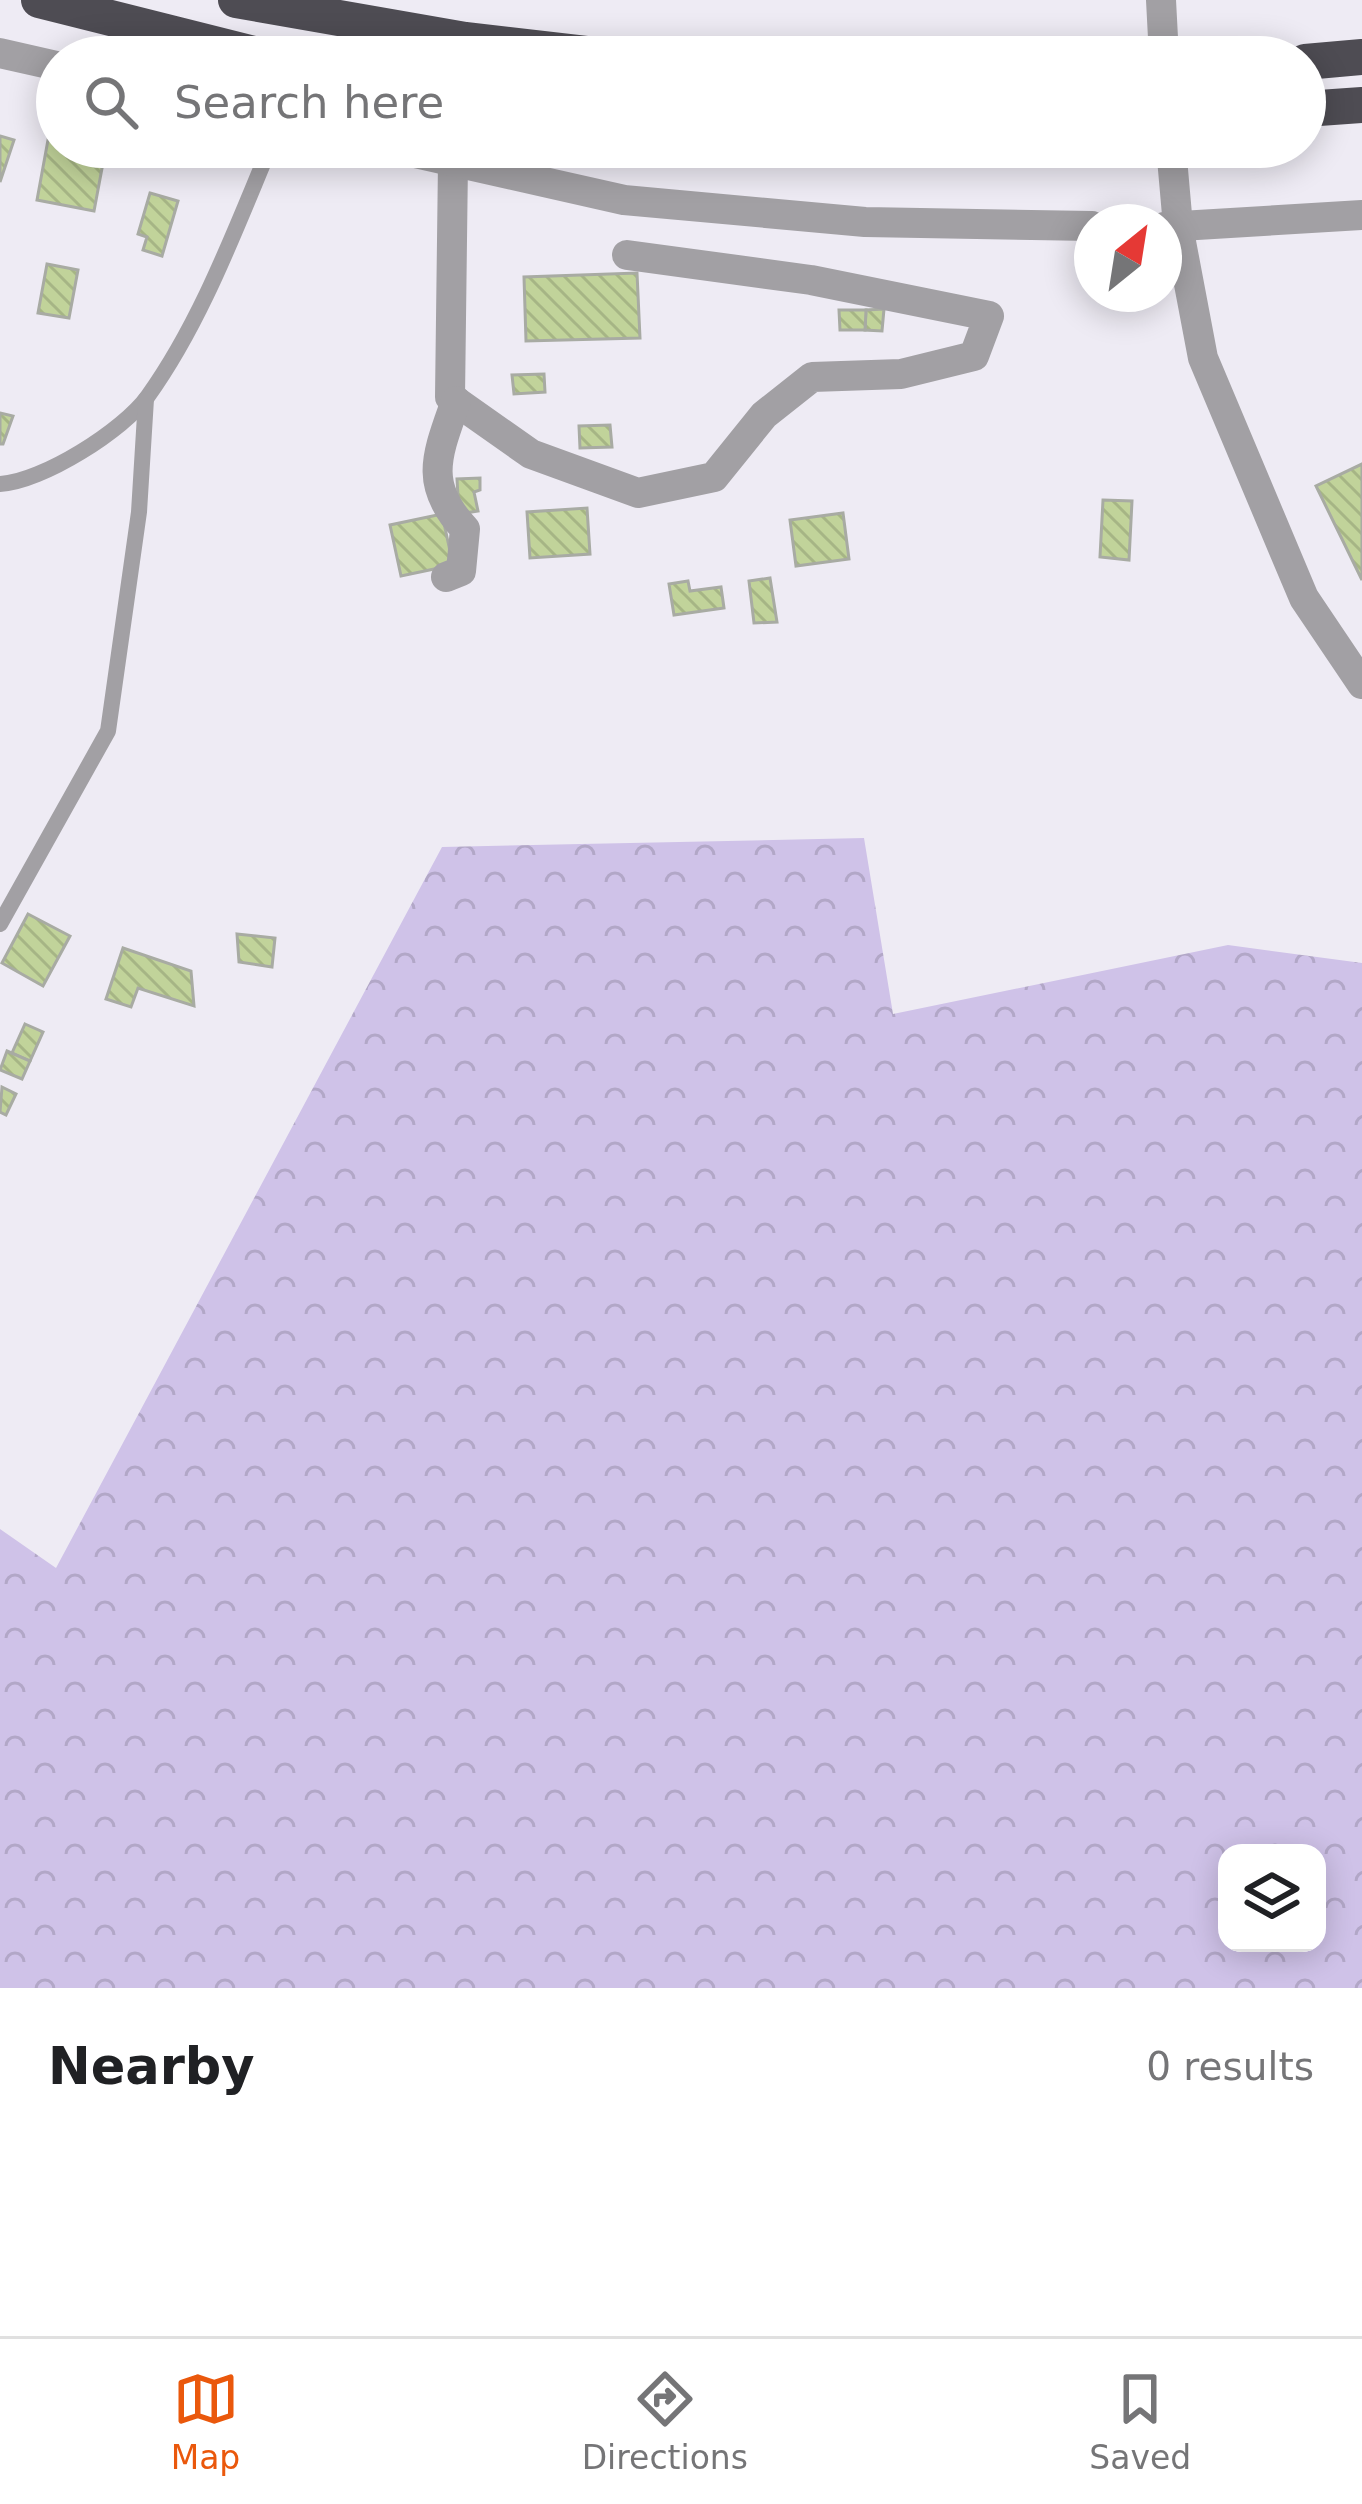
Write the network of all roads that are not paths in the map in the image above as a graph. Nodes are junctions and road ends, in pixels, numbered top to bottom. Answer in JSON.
{"nodes":[{"id":1,"x":39,"y":0,"type":"edge"},
{"id":2,"x":236,"y":0,"type":"edge"},
{"id":3,"x":1161,"y":0,"type":"edge"},
{"id":4,"x":182,"y":36,"type":"edge"},
{"id":5,"x":442,"y":36,"type":"edge"},
{"id":6,"x":1163,"y":36,"type":"edge"},
{"id":7,"x":0,"y":52,"type":"edge"},
{"id":8,"x":1362,"y":56,"type":"edge"},
{"id":9,"x":1326,"y":60,"type":"edge"},
{"id":10,"x":36,"y":61,"type":"edge"},
{"id":11,"x":1362,"y":105,"type":"edge"},
{"id":12,"x":1326,"y":108,"type":"edge"},
{"id":13,"x":260,"y":168,"type":"edge"},
{"id":14,"x":453,"y":168,"type":"edge"},
{"id":15,"x":480,"y":168,"type":"edge"},
{"id":16,"x":1171,"y":168,"type":"edge"},
{"id":17,"x":1171,"y":204,"type":"edge"},
{"id":18,"x":1362,"y":214,"type":"edge"},
{"id":19,"x":1182,"y":225,"type":"edge"},
{"id":20,"x":1074,"y":226,"type":"edge"},
{"id":21,"x":627,"y":254,"type":"dead end"},
{"id":22,"x":1182,"y":271,"type":"edge"},
{"id":23,"x":146,"y":399,"type":"junction"},
{"id":24,"x":456,"y":400,"type":"junction"},
{"id":25,"x":0,"y":484,"type":"edge"},
{"id":26,"x":446,"y":577,"type":"dead end"},
{"id":27,"x":1362,"y":684,"type":"edge"},
{"id":28,"x":0,"y":924,"type":"edge"}],
"edges":[{"from":1,"to":4,"type":"highway"},
{"from":2,"to":5,"type":"highway"},
{"from":3,"to":6,"type":"street"},
{"from":7,"to":10,"type":"street"},
{"from":8,"to":9,"type":"highway"},
{"from":11,"to":12,"type":"highway"},
{"from":13,"to":23,"type":"lane"},
{"from":14,"to":24,"type":"street"},
{"from":15,"to":20,"type":"street"},
{"from":16,"to":17,"type":"street"},
{"from":18,"to":19,"type":"street"},
{"from":21,"to":24,"type":"street"},
{"from":22,"to":27,"type":"street"},
{"from":23,"to":25,"type":"lane"},
{"from":23,"to":28,"type":"lane"},
{"from":24,"to":26,"type":"street"}]}
